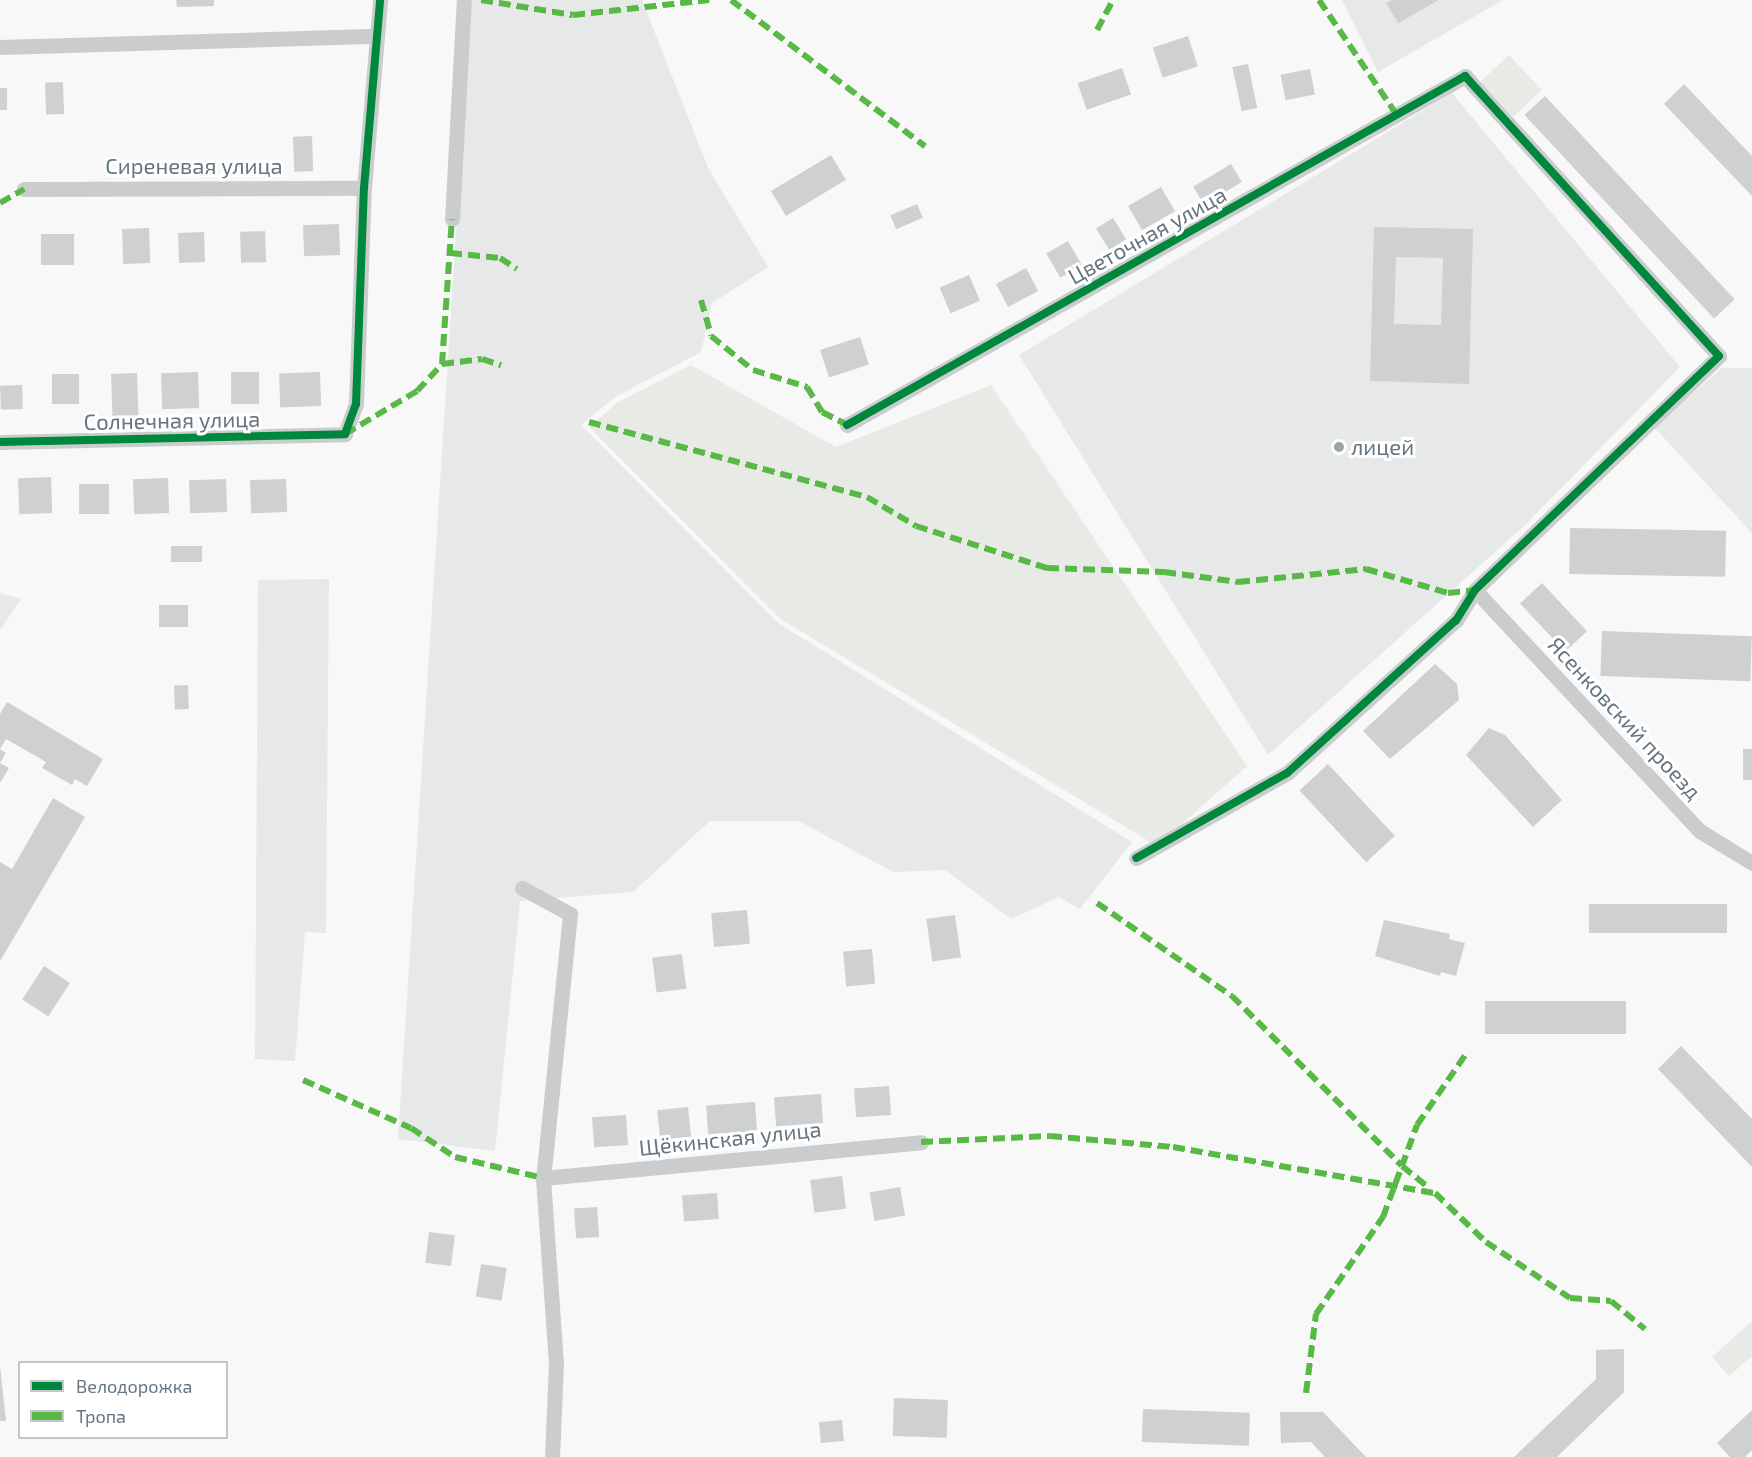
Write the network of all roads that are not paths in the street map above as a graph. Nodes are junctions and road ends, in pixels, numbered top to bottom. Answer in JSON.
{"nodes":[{"id":1,"x":380,"y":0,"type":"edge"},
{"id":2,"x":464,"y":0,"type":"edge"},
{"id":3,"x":377,"y":36,"type":"junction"},
{"id":4,"x":0,"y":47,"type":"edge"},
{"id":5,"x":364,"y":188,"type":"junction"},
{"id":6,"x":24,"y":189,"type":"dead end"},
{"id":7,"x":452,"y":219,"type":"dead end"},
{"id":8,"x":847,"y":424,"type":"dead end"},
{"id":9,"x":0,"y":442,"type":"edge"},
{"id":10,"x":1475,"y":590,"type":"junction"},
{"id":11,"x":1136,"y":858,"type":"dead end"},
{"id":12,"x":1752,"y":863,"type":"edge"},
{"id":13,"x":522,"y":888,"type":"dead end"},
{"id":14,"x":921,"y":1142,"type":"dead end"},
{"id":15,"x":543,"y":1178,"type":"junction"},
{"id":16,"x":552,"y":1457,"type":"edge"}],
"edges":[{"from":1,"to":3,"type":"street"},
{"from":2,"to":7,"type":"street"},
{"from":3,"to":4,"type":"street"},
{"from":3,"to":5,"type":"street"},
{"from":5,"to":6,"type":"street","name":"Сиреневая улица"},
{"from":5,"to":9,"type":"street","name":"Солнечная улица"},
{"from":8,"to":10,"type":"street","name":"Цветочная улица"},
{"from":10,"to":11,"type":"street"},
{"from":10,"to":12,"type":"street","name":"Ясенковский проезд"},
{"from":13,"to":15,"type":"street"},
{"from":14,"to":15,"type":"street","name":"Щёкинская улица"},
{"from":15,"to":16,"type":"street"}]}
